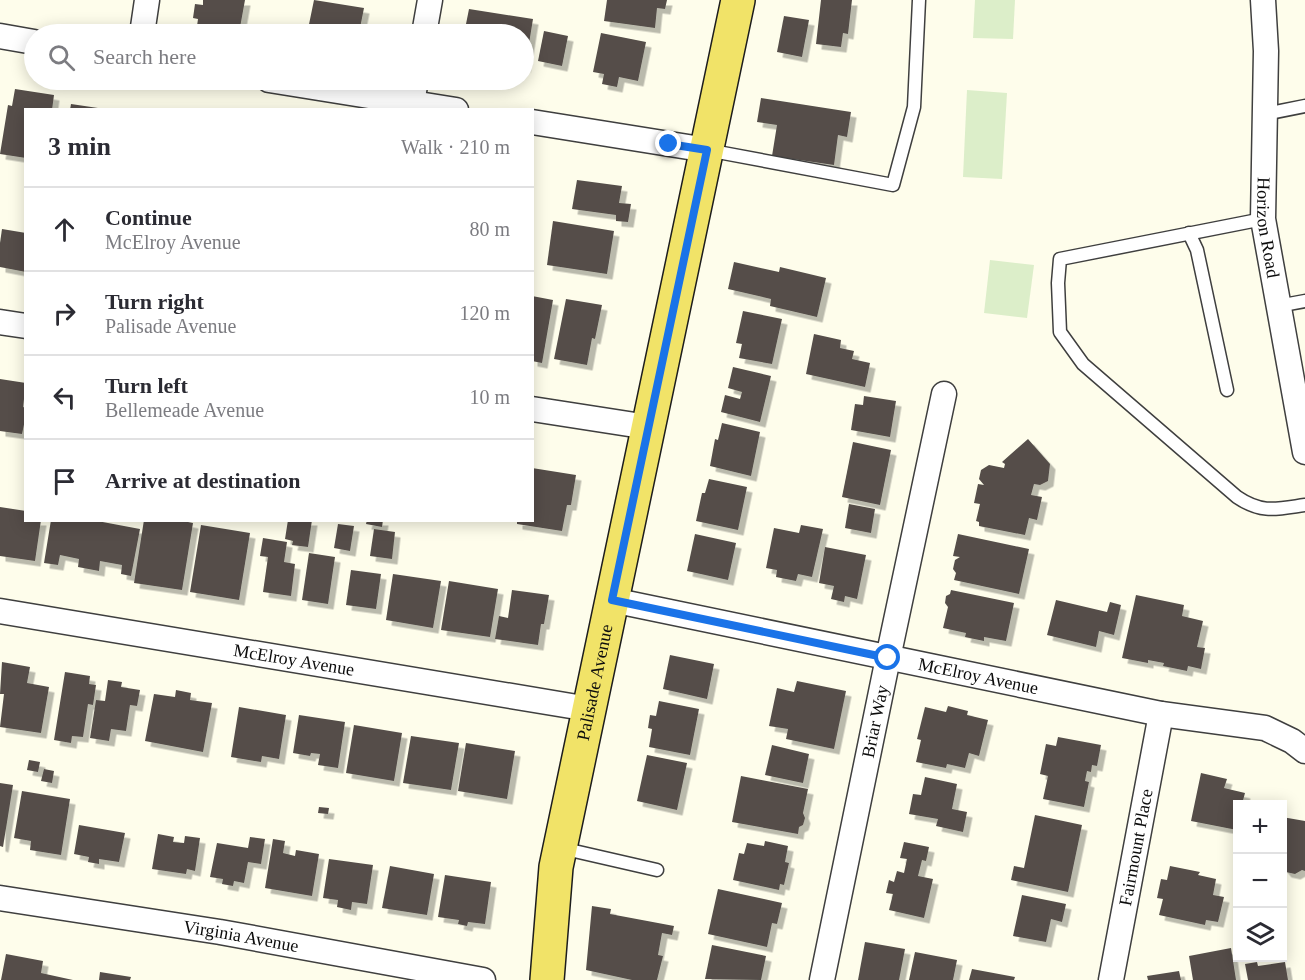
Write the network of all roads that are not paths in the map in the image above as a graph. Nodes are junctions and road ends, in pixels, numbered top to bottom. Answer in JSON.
{"nodes":[{"id":1,"x":147,"y":0,"type":"edge"},
{"id":2,"x":429,"y":0,"type":"edge"},
{"id":3,"x":738,"y":0,"type":"edge"},
{"id":4,"x":919,"y":0,"type":"edge"},
{"id":5,"x":1263,"y":0,"type":"edge"},
{"id":6,"x":143,"y":24,"type":"edge"},
{"id":7,"x":425,"y":24,"type":"edge"},
{"id":8,"x":0,"y":36,"type":"edge"},
{"id":9,"x":24,"y":40,"type":"edge"},
{"id":10,"x":414,"y":91,"type":"edge"},
{"id":11,"x":1305,"y":106,"type":"edge"},
{"id":12,"x":452,"y":108,"type":"edge"},
{"id":13,"x":1265,"y":114,"type":"junction"},
{"id":14,"x":534,"y":122,"type":"edge"},
{"id":15,"x":707,"y":150,"type":"junction"},
{"id":16,"x":1263,"y":219,"type":"junction"},
{"id":17,"x":1189,"y":233,"type":"junction"},
{"id":18,"x":1305,"y":301,"type":"edge"},
{"id":19,"x":1278,"y":306,"type":"junction"},
{"id":20,"x":0,"y":322,"type":"edge"},
{"id":21,"x":24,"y":326,"type":"edge"},
{"id":22,"x":1298,"y":374,"type":"edge"},
{"id":23,"x":1227,"y":390,"type":"dead end"},
{"id":24,"x":944,"y":394,"type":"dead end"},
{"id":25,"x":534,"y":409,"type":"edge"},
{"id":26,"x":648,"y":428,"type":"junction"},
{"id":27,"x":1305,"y":452,"type":"edge"},
{"id":28,"x":1305,"y":505,"type":"edge"},
{"id":29,"x":612,"y":600,"type":"junction"},
{"id":30,"x":0,"y":611,"type":"edge"},
{"id":31,"x":888,"y":658,"type":"junction"},
{"id":32,"x":589,"y":709,"type":"junction"},
{"id":33,"x":1161,"y":714,"type":"junction"},
{"id":34,"x":1305,"y":751,"type":"edge"},
{"id":35,"x":560,"y":848,"type":"junction"},
{"id":36,"x":657,"y":870,"type":"dead end"},
{"id":37,"x":0,"y":898,"type":"edge"},
{"id":38,"x":483,"y":980,"type":"edge"},
{"id":39,"x":547,"y":980,"type":"edge"},
{"id":40,"x":822,"y":980,"type":"edge"},
{"id":41,"x":1111,"y":980,"type":"edge"}],
"edges":[{"from":1,"to":6,"type":"street"},
{"from":2,"to":7,"type":"street"},
{"from":3,"to":15,"type":"main road","name":"Palisade Avenue"},
{"from":4,"to":15,"type":"lane"},
{"from":5,"to":13,"type":"street","name":"Horizon Road"},
{"from":8,"to":9,"type":"street"},
{"from":10,"to":12,"type":"street"},
{"from":11,"to":13,"type":"lane"},
{"from":13,"to":16,"type":"street","name":"Horizon Road"},
{"from":14,"to":15,"type":"street"},
{"from":15,"to":26,"type":"main road","name":"Palisade Avenue"},
{"from":16,"to":17,"type":"lane"},
{"from":16,"to":19,"type":"street","name":"Horizon Road"},
{"from":17,"to":23,"type":"lane"},
{"from":17,"to":28,"type":"lane"},
{"from":18,"to":19,"type":"lane"},
{"from":19,"to":22,"type":"street","name":"Horizon Road"},
{"from":20,"to":21,"type":"street"},
{"from":22,"to":27,"type":"street","name":"Horizon Road"},
{"from":24,"to":31,"type":"street","name":"Briar Way"},
{"from":25,"to":26,"type":"street"},
{"from":26,"to":29,"type":"main road","name":"Palisade Avenue"},
{"from":29,"to":31,"type":"street","name":"McElroy Avenue"},
{"from":29,"to":32,"type":"main road","name":"Palisade Avenue"},
{"from":30,"to":32,"type":"street","name":"McElroy Avenue"},
{"from":31,"to":33,"type":"street","name":"McElroy Avenue"},
{"from":31,"to":40,"type":"street","name":"Briar Way"},
{"from":32,"to":35,"type":"main road","name":"Palisade Avenue"},
{"from":33,"to":34,"type":"street","name":"McElroy Avenue"},
{"from":33,"to":41,"type":"street","name":"Fairmount Place"},
{"from":35,"to":36,"type":"lane"},
{"from":35,"to":39,"type":"main road","name":"Palisade Avenue"},
{"from":37,"to":38,"type":"street","name":"Virginia Avenue"}]}
